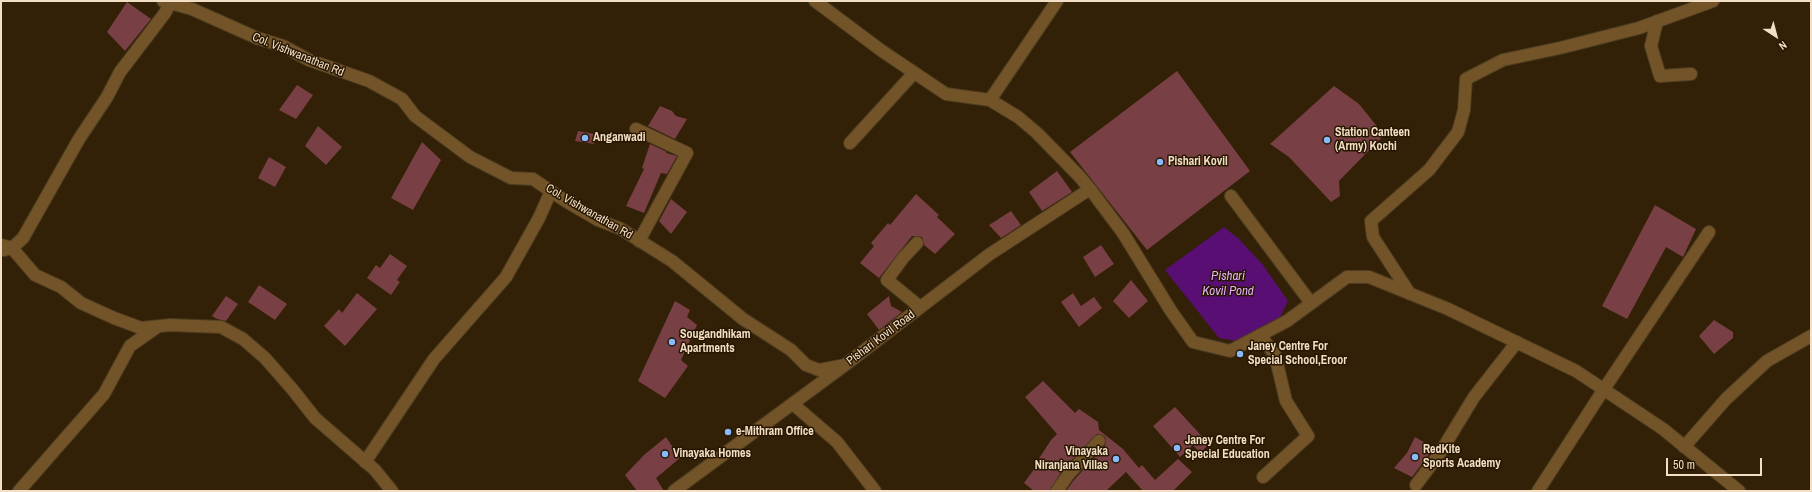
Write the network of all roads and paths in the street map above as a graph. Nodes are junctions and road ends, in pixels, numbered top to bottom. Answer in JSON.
{"nodes":[{"id":1,"x":815,"y":1,"type":"edge"},
{"id":2,"x":1057,"y":1,"type":"edge"},
{"id":3,"x":1713,"y":1,"type":"edge"},
{"id":4,"x":168,"y":2,"type":"edge"},
{"id":5,"x":1657,"y":21,"type":"junction"},
{"id":6,"x":914,"y":73,"type":"junction"},
{"id":7,"x":1691,"y":74,"type":"dead end"},
{"id":8,"x":990,"y":100,"type":"junction"},
{"id":9,"x":636,"y":129,"type":"dead end"},
{"id":10,"x":850,"y":143,"type":"dead end"},
{"id":11,"x":1090,"y":189,"type":"junction"},
{"id":12,"x":551,"y":191,"type":"junction"},
{"id":13,"x":1232,"y":196,"type":"dead end"},
{"id":14,"x":1709,"y":232,"type":"dead end"},
{"id":15,"x":639,"y":241,"type":"junction"},
{"id":16,"x":917,"y":243,"type":"dead end"},
{"id":17,"x":5,"y":248,"type":"edge"},
{"id":18,"x":1410,"y":294,"type":"junction"},
{"id":19,"x":1311,"y":303,"type":"junction"},
{"id":20,"x":920,"y":307,"type":"junction"},
{"id":21,"x":157,"y":327,"type":"junction"},
{"id":22,"x":1260,"y":335,"type":"junction"},
{"id":23,"x":1811,"y":336,"type":"edge"},
{"id":24,"x":1517,"y":342,"type":"junction"},
{"id":25,"x":845,"y":365,"type":"junction"},
{"id":26,"x":1604,"y":389,"type":"junction"},
{"id":27,"x":793,"y":404,"type":"junction"},
{"id":28,"x":1099,"y":441,"type":"dead end"},
{"id":29,"x":1684,"y":447,"type":"junction"},
{"id":30,"x":365,"y":462,"type":"junction"},
{"id":31,"x":1263,"y":477,"type":"dead end"},
{"id":32,"x":1416,"y":485,"type":"dead end"},
{"id":33,"x":19,"y":491,"type":"edge"},
{"id":34,"x":392,"y":491,"type":"edge"},
{"id":35,"x":674,"y":491,"type":"edge"},
{"id":36,"x":875,"y":491,"type":"edge"},
{"id":37,"x":1057,"y":491,"type":"edge"},
{"id":38,"x":1538,"y":491,"type":"edge"},
{"id":39,"x":1738,"y":491,"type":"edge"}],
"edges":[{"from":1,"to":6,"type":"street"},
{"from":2,"to":8,"type":"street"},
{"from":3,"to":5,"type":"street"},
{"from":4,"to":12,"type":"street","name":"Col. Vishwanathan Rd"},
{"from":4,"to":17,"type":"street"},
{"from":5,"to":7,"type":"street"},
{"from":5,"to":18,"type":"street"},
{"from":6,"to":8,"type":"street"},
{"from":6,"to":10,"type":"street"},
{"from":8,"to":11,"type":"street"},
{"from":9,"to":15,"type":"street"},
{"from":11,"to":20,"type":"street","name":"Pishari Kovil Road"},
{"from":11,"to":22,"type":"street"},
{"from":12,"to":15,"type":"street","name":"Col. Vishwanathan Rd"},
{"from":12,"to":30,"type":"street"},
{"from":13,"to":19,"type":"street"},
{"from":14,"to":26,"type":"street"},
{"from":15,"to":25,"type":"street","name":"Col. Vishwanathan Rd"},
{"from":16,"to":20,"type":"street"},
{"from":17,"to":21,"type":"street"},
{"from":18,"to":19,"type":"street"},
{"from":18,"to":24,"type":"street"},
{"from":19,"to":22,"type":"street"},
{"from":20,"to":25,"type":"street","name":"Pishari Kovil Road"},
{"from":21,"to":30,"type":"street"},
{"from":21,"to":33,"type":"street"},
{"from":22,"to":31,"type":"street"},
{"from":23,"to":29,"type":"street"},
{"from":24,"to":26,"type":"street"},
{"from":24,"to":32,"type":"street"},
{"from":25,"to":27,"type":"street","name":"Pishari Kovil Road"},
{"from":26,"to":29,"type":"street"},
{"from":26,"to":38,"type":"street"},
{"from":27,"to":35,"type":"street","name":"Pishari Kovil Road"},
{"from":27,"to":36,"type":"street"},
{"from":28,"to":37,"type":"street"},
{"from":29,"to":39,"type":"street"},
{"from":30,"to":34,"type":"street"}]}
